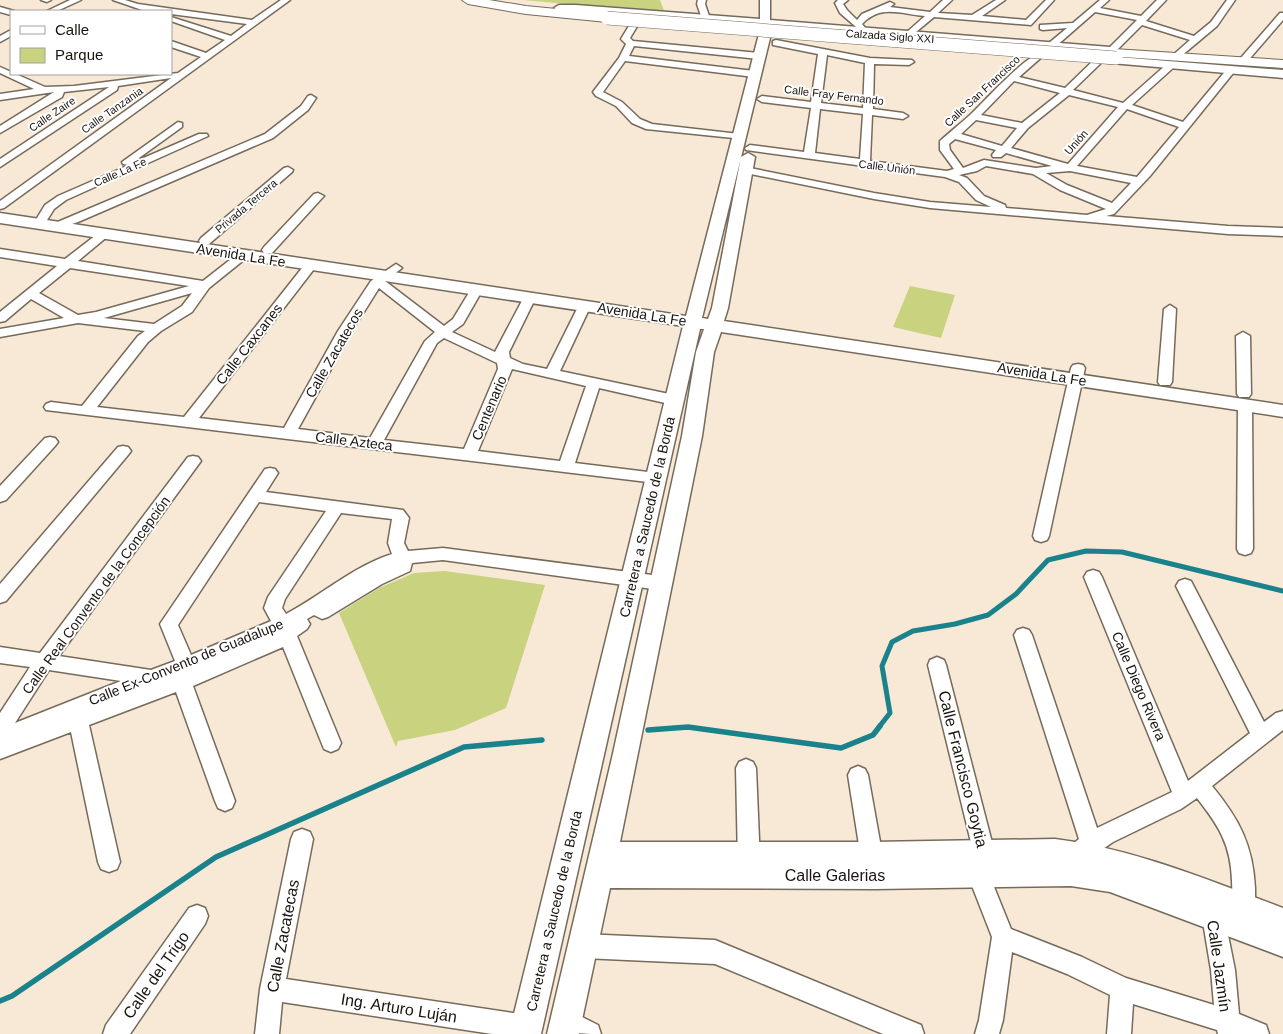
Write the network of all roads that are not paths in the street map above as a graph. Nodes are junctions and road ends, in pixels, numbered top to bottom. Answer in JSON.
{"nodes":[{"id":1,"x":77,"y":0,"type":"edge"},
{"id":2,"x":118,"y":0,"type":"edge"},
{"id":3,"x":283,"y":0,"type":"edge"},
{"id":4,"x":468,"y":0,"type":"edge"},
{"id":5,"x":500,"y":0,"type":"edge"},
{"id":6,"x":702,"y":0,"type":"edge"},
{"id":7,"x":765,"y":0,"type":"edge"},
{"id":8,"x":777,"y":0,"type":"edge"},
{"id":9,"x":844,"y":0,"type":"edge"},
{"id":10,"x":895,"y":0,"type":"edge"},
{"id":11,"x":948,"y":0,"type":"edge"},
{"id":12,"x":1001,"y":0,"type":"edge"},
{"id":13,"x":1050,"y":0,"type":"edge"},
{"id":14,"x":1106,"y":0,"type":"edge"},
{"id":15,"x":1231,"y":0,"type":"edge"},
{"id":16,"x":1161,"y":2,"type":"edge"},
{"id":17,"x":63,"y":6,"type":"junction"},
{"id":18,"x":136,"y":6,"type":"junction"},
{"id":19,"x":559,"y":8,"type":"junction"},
{"id":20,"x":881,"y":8,"type":"junction"},
{"id":21,"x":53,"y":10,"type":"edge"},
{"id":22,"x":75,"y":10,"type":"edge"},
{"id":23,"x":149,"y":10,"type":"edge"},
{"id":24,"x":164,"y":10,"type":"edge"},
{"id":25,"x":526,"y":10,"type":"junction"},
{"id":26,"x":1095,"y":10,"type":"junction"},
{"id":27,"x":172,"y":11,"type":"edge"},
{"id":28,"x":929,"y":15,"type":"junction"},
{"id":29,"x":1283,"y":15,"type":"edge"},
{"id":30,"x":608,"y":16,"type":"junction"},
{"id":31,"x":172,"y":18,"type":"edge"},
{"id":32,"x":974,"y":18,"type":"junction"},
{"id":33,"x":706,"y":19,"type":"junction"},
{"id":34,"x":734,"y":21,"type":"junction"},
{"id":35,"x":1143,"y":21,"type":"junction"},
{"id":36,"x":254,"y":23,"type":"junction"},
{"id":37,"x":635,"y":23,"type":"junction"},
{"id":38,"x":1075,"y":25,"type":"junction"},
{"id":39,"x":860,"y":27,"type":"junction"},
{"id":40,"x":1043,"y":27,"type":"dead end"},
{"id":41,"x":727,"y":31,"type":"junction"},
{"id":42,"x":770,"y":31,"type":"junction"},
{"id":43,"x":802,"y":31,"type":"junction"},
{"id":44,"x":910,"y":34,"type":"junction"},
{"id":45,"x":232,"y":39,"type":"junction"},
{"id":46,"x":1196,"y":39,"type":"junction"},
{"id":47,"x":631,"y":43,"type":"junction"},
{"id":48,"x":172,"y":44,"type":"edge"},
{"id":49,"x":1052,"y":45,"type":"junction"},
{"id":50,"x":823,"y":52,"type":"junction"},
{"id":51,"x":1114,"y":54,"type":"junction"},
{"id":52,"x":1040,"y":55,"type":"junction"},
{"id":53,"x":1177,"y":55,"type":"junction"},
{"id":54,"x":758,"y":56,"type":"junction"},
{"id":55,"x":208,"y":57,"type":"junction"},
{"id":56,"x":623,"y":58,"type":"junction"},
{"id":57,"x":1099,"y":60,"type":"junction"},
{"id":58,"x":870,"y":61,"type":"junction"},
{"id":59,"x":909,"y":62,"type":"dead end"},
{"id":60,"x":1232,"y":64,"type":"junction"},
{"id":61,"x":1283,"y":64,"type":"edge"},
{"id":62,"x":1170,"y":66,"type":"junction"},
{"id":63,"x":1283,"y":72,"type":"edge"},
{"id":64,"x":11,"y":75,"type":"edge"},
{"id":65,"x":176,"y":75,"type":"edge"},
{"id":66,"x":99,"y":77,"type":"dead end"},
{"id":67,"x":1012,"y":78,"type":"junction"},
{"id":68,"x":113,"y":84,"type":"junction"},
{"id":69,"x":762,"y":85,"type":"junction"},
{"id":70,"x":44,"y":90,"type":"junction"},
{"id":71,"x":59,"y":91,"type":"junction"},
{"id":72,"x":1068,"y":91,"type":"junction"},
{"id":73,"x":0,"y":97,"type":"edge"},
{"id":74,"x":311,"y":98,"type":"dead end"},
{"id":75,"x":1058,"y":100,"type":"junction"},
{"id":76,"x":1107,"y":102,"type":"junction"},
{"id":77,"x":817,"y":105,"type":"junction"},
{"id":78,"x":1124,"y":107,"type":"junction"},
{"id":79,"x":867,"y":112,"type":"junction"},
{"id":80,"x":903,"y":116,"type":"dead end"},
{"id":81,"x":974,"y":117,"type":"junction"},
{"id":82,"x":166,"y":122,"type":"dead end"},
{"id":83,"x":178,"y":125,"type":"junction"},
{"id":84,"x":1024,"y":126,"type":"junction"},
{"id":85,"x":1186,"y":126,"type":"junction"},
{"id":86,"x":0,"y":130,"type":"edge"},
{"id":87,"x":954,"y":135,"type":"junction"},
{"id":88,"x":739,"y":137,"type":"junction"},
{"id":89,"x":750,"y":148,"type":"junction"},
{"id":90,"x":1003,"y":150,"type":"junction"},
{"id":91,"x":809,"y":156,"type":"junction"},
{"id":92,"x":0,"y":164,"type":"edge"},
{"id":93,"x":865,"y":164,"type":"junction"},
{"id":94,"x":984,"y":164,"type":"junction"},
{"id":95,"x":1070,"y":168,"type":"junction"},
{"id":96,"x":288,"y":170,"type":"dead end"},
{"id":97,"x":746,"y":170,"type":"junction"},
{"id":98,"x":1036,"y":171,"type":"junction"},
{"id":99,"x":961,"y":172,"type":"junction"},
{"id":100,"x":948,"y":174,"type":"junction"},
{"id":101,"x":113,"y":175,"type":"junction"},
{"id":102,"x":1138,"y":181,"type":"junction"},
{"id":103,"x":963,"y":193,"type":"junction"},
{"id":104,"x":318,"y":196,"type":"dead end"},
{"id":105,"x":930,"y":205,"type":"junction"},
{"id":106,"x":0,"y":206,"type":"edge"},
{"id":107,"x":1113,"y":208,"type":"junction"},
{"id":108,"x":0,"y":210,"type":"edge"},
{"id":109,"x":1014,"y":212,"type":"junction"},
{"id":110,"x":0,"y":218,"type":"edge"},
{"id":111,"x":1084,"y":218,"type":"junction"},
{"id":112,"x":74,"y":220,"type":"junction"},
{"id":113,"x":47,"y":222,"type":"junction"},
{"id":114,"x":1283,"y":232,"type":"edge"},
{"id":115,"x":104,"y":234,"type":"junction"},
{"id":116,"x":205,"y":241,"type":"junction"},
{"id":117,"x":268,"y":250,"type":"junction"},
{"id":118,"x":0,"y":253,"type":"edge"},
{"id":119,"x":244,"y":256,"type":"junction"},
{"id":120,"x":67,"y":265,"type":"junction"},
{"id":121,"x":310,"y":266,"type":"junction"},
{"id":122,"x":385,"y":275,"type":"junction"},
{"id":123,"x":205,"y":285,"type":"junction"},
{"id":124,"x":477,"y":289,"type":"junction"},
{"id":125,"x":32,"y":294,"type":"junction"},
{"id":126,"x":530,"y":297,"type":"junction"},
{"id":127,"x":584,"y":305,"type":"junction"},
{"id":128,"x":1170,"y":308,"type":"dead end"},
{"id":129,"x":0,"y":318,"type":"edge"},
{"id":130,"x":75,"y":319,"type":"junction"},
{"id":131,"x":704,"y":319,"type":"junction"},
{"id":132,"x":156,"y":328,"type":"junction"},
{"id":133,"x":444,"y":331,"type":"junction"},
{"id":134,"x":0,"y":333,"type":"edge"},
{"id":135,"x":1242,"y":336,"type":"dead end"},
{"id":136,"x":504,"y":361,"type":"junction"},
{"id":137,"x":552,"y":373,"type":"junction"},
{"id":138,"x":1077,"y":374,"type":"junction"},
{"id":139,"x":594,"y":382,"type":"junction"},
{"id":140,"x":1165,"y":382,"type":"junction"},
{"id":141,"x":1244,"y":399,"type":"junction"},
{"id":142,"x":674,"y":400,"type":"junction"},
{"id":143,"x":1283,"y":400,"type":"edge"},
{"id":144,"x":51,"y":407,"type":"dead end"},
{"id":145,"x":86,"y":411,"type":"junction"},
{"id":146,"x":1283,"y":411,"type":"edge"},
{"id":147,"x":188,"y":422,"type":"junction"},
{"id":148,"x":288,"y":433,"type":"junction"},
{"id":149,"x":50,"y":442,"type":"dead end"},
{"id":150,"x":374,"y":444,"type":"junction"},
{"id":151,"x":123,"y":451,"type":"dead end"},
{"id":152,"x":469,"y":455,"type":"junction"},
{"id":153,"x":193,"y":461,"type":"dead end"},
{"id":154,"x":566,"y":467,"type":"junction"},
{"id":155,"x":270,"y":473,"type":"dead end"},
{"id":156,"x":656,"y":478,"type":"junction"},
{"id":157,"x":0,"y":496,"type":"edge"},
{"id":158,"x":256,"y":496,"type":"junction"},
{"id":159,"x":337,"y":506,"type":"junction"},
{"id":160,"x":1041,"y":536,"type":"dead end"},
{"id":161,"x":1245,"y":549,"type":"dead end"},
{"id":162,"x":403,"y":562,"type":"junction"},
{"id":163,"x":1093,"y":577,"type":"dead end"},
{"id":164,"x":631,"y":584,"type":"junction"},
{"id":165,"x":1185,"y":586,"type":"dead end"},
{"id":166,"x":659,"y":588,"type":"junction"},
{"id":167,"x":0,"y":596,"type":"edge"},
{"id":168,"x":285,"y":628,"type":"junction"},
{"id":169,"x":1023,"y":636,"type":"dead end"},
{"id":170,"x":0,"y":655,"type":"edge"},
{"id":171,"x":44,"y":662,"type":"junction"},
{"id":172,"x":937,"y":665,"type":"dead end"},
{"id":173,"x":179,"y":677,"type":"junction"},
{"id":174,"x":151,"y":678,"type":"junction"},
{"id":175,"x":88,"y":703,"type":"junction"},
{"id":176,"x":1283,"y":719,"type":"edge"},
{"id":177,"x":78,"y":721,"type":"junction"},
{"id":178,"x":0,"y":730,"type":"edge"},
{"id":179,"x":1261,"y":735,"type":"junction"},
{"id":180,"x":0,"y":738,"type":"edge"},
{"id":181,"x":331,"y":742,"type":"dead end"},
{"id":182,"x":0,"y":750,"type":"edge"},
{"id":183,"x":746,"y":768,"type":"dead end"},
{"id":184,"x":858,"y":775,"type":"dead end"},
{"id":185,"x":1192,"y":790,"type":"junction"},
{"id":186,"x":224,"y":801,"type":"dead end"},
{"id":187,"x":302,"y":839,"type":"dead end"},
{"id":188,"x":1090,"y":861,"type":"junction"},
{"id":189,"x":109,"y":862,"type":"dead end"},
{"id":190,"x":602,"y":865,"type":"junction"},
{"id":191,"x":749,"y":866,"type":"junction"},
{"id":192,"x":874,"y":866,"type":"junction"},
{"id":193,"x":984,"y":867,"type":"junction"},
{"id":194,"x":1212,"y":906,"type":"junction"},
{"id":195,"x":197,"y":916,"type":"dead end"},
{"id":196,"x":1243,"y":918,"type":"junction"},
{"id":197,"x":1283,"y":923,"type":"edge"},
{"id":198,"x":1003,"y":937,"type":"junction"},
{"id":199,"x":1283,"y":942,"type":"edge"},
{"id":200,"x":583,"y":946,"type":"junction"},
{"id":201,"x":272,"y":989,"type":"junction"},
{"id":202,"x":1122,"y":989,"type":"junction"},
{"id":203,"x":564,"y":1028,"type":"edge"},
{"id":204,"x":1228,"y":1028,"type":"edge"},
{"id":205,"x":526,"y":1030,"type":"edge"},
{"id":206,"x":898,"y":1031,"type":"edge"},
{"id":207,"x":115,"y":1034,"type":"edge"},
{"id":208,"x":267,"y":1034,"type":"edge"},
{"id":209,"x":589,"y":1034,"type":"edge"},
{"id":210,"x":987,"y":1034,"type":"edge"},
{"id":211,"x":1119,"y":1034,"type":"edge"},
{"id":212,"x":1256,"y":1034,"type":"edge"}],
"edges":[{"from":1,"to":17,"type":"street"},
{"from":2,"to":18,"type":"street"},
{"from":3,"to":36,"type":"street","name":"Calle Tanzania"},
{"from":4,"to":25,"type":"main road","name":"Calzada Siglo XXI"},
{"from":5,"to":19,"type":"main road","name":"Calzada Siglo XXI"},
{"from":6,"to":33,"type":"street"},
{"from":7,"to":42,"type":"street","name":"Carretera a Saucedo de la Borda"},
{"from":8,"to":42,"type":"street","name":"Carretera a Saucedo de la Borda"},
{"from":9,"to":39,"type":"street"},
{"from":10,"to":20,"type":"street"},
{"from":11,"to":28,"type":"street"},
{"from":12,"to":32,"type":"street"},
{"from":13,"to":32,"type":"street"},
{"from":14,"to":26,"type":"street"},
{"from":15,"to":46,"type":"street"},
{"from":16,"to":35,"type":"street"},
{"from":17,"to":21,"type":"street"},
{"from":17,"to":22,"type":"street"},
{"from":18,"to":23,"type":"street"},
{"from":18,"to":24,"type":"street"},
{"from":19,"to":30,"type":"main road","name":"Calzada Siglo XXI"},
{"from":19,"to":33,"type":"street"},
{"from":20,"to":28,"type":"street"},
{"from":20,"to":39,"type":"street"},
{"from":25,"to":30,"type":"main road","name":"Calzada Siglo XXI"},
{"from":25,"to":37,"type":"street","name":"Calzada Siglo XXI"},
{"from":26,"to":35,"type":"street"},
{"from":26,"to":38,"type":"street"},
{"from":27,"to":36,"type":"street"},
{"from":28,"to":32,"type":"street"},
{"from":28,"to":44,"type":"street"},
{"from":29,"to":60,"type":"street"},
{"from":30,"to":42,"type":"main road","bridge":true},
{"from":30,"to":51,"type":"main road","name":"Calzada Siglo XXI"},
{"from":31,"to":45,"type":"street"},
{"from":33,"to":34,"type":"street"},
{"from":34,"to":41,"type":"street"},
{"from":34,"to":42,"type":"street"},
{"from":35,"to":46,"type":"street"},
{"from":35,"to":51,"type":"street"},
{"from":36,"to":45,"type":"street","name":"Calle Tanzania"},
{"from":37,"to":41,"type":"street","name":"Calzada Siglo XXI"},
{"from":37,"to":47,"type":"street"},
{"from":38,"to":40,"type":"street"},
{"from":38,"to":49,"type":"street"},
{"from":39,"to":43,"type":"street"},
{"from":39,"to":44,"type":"street"},
{"from":41,"to":42,"type":"street","name":"Calzada Siglo XXI"},
{"from":42,"to":43,"type":"street","name":"Calzada Siglo XXI"},
{"from":42,"to":50,"type":"street"},
{"from":42,"to":51,"type":"main road","name":"Calzada Siglo XXI","bridge":true},
{"from":42,"to":54,"type":"street","name":"Carretera a Saucedo de la Borda"},
{"from":42,"to":69,"type":"street","name":"Carretera a Saucedo de la Borda"},
{"from":43,"to":52,"type":"street","name":"Calzada Siglo XXI"},
{"from":44,"to":49,"type":"street"},
{"from":45,"to":55,"type":"street","name":"Calle Tanzania"},
{"from":46,"to":53,"type":"street"},
{"from":47,"to":54,"type":"street"},
{"from":47,"to":56,"type":"street"},
{"from":48,"to":55,"type":"street"},
{"from":49,"to":51,"type":"street"},
{"from":50,"to":58,"type":"street"},
{"from":50,"to":77,"type":"street"},
{"from":51,"to":53,"type":"street"},
{"from":51,"to":60,"type":"main road","name":"Calzada Siglo XXI"},
{"from":51,"to":63,"type":"main road","name":"Calzada Siglo XXI"},
{"from":52,"to":57,"type":"street","name":"Calzada Siglo XXI"},
{"from":52,"to":67,"type":"street","name":"Calle San Francisco"},
{"from":53,"to":60,"type":"street"},
{"from":54,"to":69,"type":"street","name":"Carretera a Saucedo de la Borda"},
{"from":55,"to":65,"type":"street","name":"Calle Tanzania"},
{"from":56,"to":69,"type":"street","name":"Calle Fray Fernando"},
{"from":56,"to":88,"type":"street"},
{"from":57,"to":62,"type":"street","name":"Calzada Siglo XXI"},
{"from":57,"to":72,"type":"street"},
{"from":58,"to":59,"type":"street"},
{"from":58,"to":79,"type":"street"},
{"from":60,"to":61,"type":"main road","name":"Calzada Siglo XXI"},
{"from":60,"to":62,"type":"street","name":"Calzada Siglo XXI"},
{"from":60,"to":63,"type":"street","name":"Calzada Siglo XXI"},
{"from":60,"to":85,"type":"street"},
{"from":62,"to":78,"type":"street","name":"Unión"},
{"from":64,"to":70,"type":"street"},
{"from":65,"to":68,"type":"street"},
{"from":65,"to":106,"type":"street","name":"Calle Tanzania"},
{"from":66,"to":68,"type":"street"},
{"from":67,"to":72,"type":"street"},
{"from":67,"to":81,"type":"street","name":"Calle San Francisco"},
{"from":68,"to":71,"type":"street"},
{"from":68,"to":92,"type":"street","name":"Calle Zaire"},
{"from":69,"to":77,"type":"street","name":"Calle Fray Fernando"},
{"from":69,"to":88,"type":"street","name":"Carretera a Saucedo de la Borda"},
{"from":69,"to":89,"type":"street","name":"Carretera a Saucedo de la Borda"},
{"from":70,"to":71,"type":"street"},
{"from":70,"to":73,"type":"street"},
{"from":71,"to":86,"type":"street"},
{"from":72,"to":75,"type":"street"},
{"from":72,"to":76,"type":"street"},
{"from":74,"to":112,"type":"street"},
{"from":75,"to":76,"type":"street"},
{"from":75,"to":84,"type":"street"},
{"from":76,"to":78,"type":"street"},
{"from":77,"to":79,"type":"street","name":"Calle Fray Fernando"},
{"from":77,"to":91,"type":"street"},
{"from":78,"to":85,"type":"street"},
{"from":78,"to":95,"type":"street","name":"Unión"},
{"from":79,"to":80,"type":"street","name":"Calle Fray Fernando"},
{"from":79,"to":93,"type":"street"},
{"from":81,"to":84,"type":"street"},
{"from":81,"to":87,"type":"street","name":"Calle San Francisco"},
{"from":82,"to":83,"type":"street"},
{"from":83,"to":101,"type":"street"},
{"from":83,"to":101,"type":"street","name":"Calle La Fe"},
{"from":84,"to":90,"type":"street"},
{"from":85,"to":102,"type":"street"},
{"from":87,"to":90,"type":"street"},
{"from":87,"to":99,"type":"street","name":"Calle San Francisco"},
{"from":88,"to":131,"type":"street","name":"Carretera a Saucedo de la Borda"},
{"from":89,"to":91,"type":"street","name":"Calle Unión"},
{"from":89,"to":97,"type":"street","name":"Carretera a Saucedo de la Borda"},
{"from":90,"to":94,"type":"street"},
{"from":90,"to":95,"type":"street"},
{"from":90,"to":98,"type":"street"},
{"from":91,"to":93,"type":"street","name":"Calle Unión"},
{"from":93,"to":100,"type":"street","name":"Calle Unión"},
{"from":94,"to":98,"type":"street","name":"Unión"},
{"from":94,"to":99,"type":"street"},
{"from":95,"to":98,"type":"street","name":"Unión"},
{"from":95,"to":102,"type":"street"},
{"from":96,"to":116,"type":"street","name":"Privada Tercera"},
{"from":97,"to":105,"type":"street"},
{"from":97,"to":131,"type":"street","name":"Carretera a Saucedo de la Borda"},
{"from":98,"to":107,"type":"street"},
{"from":99,"to":100,"type":"street"},
{"from":100,"to":103,"type":"street","name":"Calle Unión"},
{"from":101,"to":113,"type":"street","name":"Calle La Fe"},
{"from":102,"to":107,"type":"street"},
{"from":103,"to":105,"type":"street"},
{"from":103,"to":109,"type":"street","name":"Calle Unión"},
{"from":104,"to":117,"type":"street"},
{"from":105,"to":109,"type":"street"},
{"from":107,"to":111,"type":"street"},
{"from":108,"to":113,"type":"street","name":"Avenida La Fe"},
{"from":109,"to":111,"type":"street"},
{"from":110,"to":113,"type":"street","name":"Avenida La Fe"},
{"from":111,"to":114,"type":"street"},
{"from":112,"to":113,"type":"street","name":"Avenida La Fe"},
{"from":112,"to":116,"type":"street","name":"Avenida La Fe"},
{"from":113,"to":115,"type":"street","name":"Avenida La Fe"},
{"from":115,"to":119,"type":"street","name":"Avenida La Fe"},
{"from":115,"to":120,"type":"street"},
{"from":116,"to":117,"type":"street","name":"Avenida La Fe"},
{"from":117,"to":122,"type":"street","name":"Avenida La Fe"},
{"from":118,"to":120,"type":"street"},
{"from":119,"to":121,"type":"street","name":"Avenida La Fe"},
{"from":119,"to":123,"type":"street"},
{"from":120,"to":123,"type":"street"},
{"from":120,"to":125,"type":"street"},
{"from":121,"to":122,"type":"street","name":"Avenida La Fe"},
{"from":121,"to":147,"type":"street","name":"Calle Caxcanes"},
{"from":122,"to":124,"type":"street","name":"Avenida La Fe"},
{"from":122,"to":131,"type":"street","name":"Avenida La Fe"},
{"from":122,"to":133,"type":"street"},
{"from":122,"to":148,"type":"street","name":"Calle Zacatecos"},
{"from":123,"to":130,"type":"street"},
{"from":123,"to":132,"type":"street"},
{"from":124,"to":126,"type":"street","name":"Avenida La Fe"},
{"from":124,"to":133,"type":"street"},
{"from":125,"to":129,"type":"street"},
{"from":125,"to":130,"type":"street"},
{"from":126,"to":127,"type":"street","name":"Avenida La Fe"},
{"from":126,"to":136,"type":"street","name":"Centenario"},
{"from":127,"to":131,"type":"street","name":"Avenida La Fe"},
{"from":127,"to":137,"type":"street"},
{"from":128,"to":140,"type":"street"},
{"from":130,"to":132,"type":"street"},
{"from":130,"to":134,"type":"street"},
{"from":131,"to":138,"type":"street","name":"Avenida La Fe"},
{"from":131,"to":142,"type":"street","name":"Carretera a Saucedo de la Borda"},
{"from":131,"to":166,"type":"street","name":"Carretera a Saucedo de la Borda"},
{"from":132,"to":145,"type":"street"},
{"from":133,"to":136,"type":"street"},
{"from":133,"to":150,"type":"street"},
{"from":135,"to":141,"type":"street"},
{"from":136,"to":137,"type":"street"},
{"from":136,"to":152,"type":"street","name":"Centenario"},
{"from":137,"to":139,"type":"street"},
{"from":138,"to":140,"type":"street","name":"Avenida La Fe"},
{"from":138,"to":141,"type":"street","name":"Avenida La Fe"},
{"from":138,"to":160,"type":"street"},
{"from":139,"to":142,"type":"street"},
{"from":139,"to":154,"type":"street"},
{"from":140,"to":141,"type":"street","name":"Avenida La Fe"},
{"from":141,"to":143,"type":"street","name":"Avenida La Fe"},
{"from":141,"to":146,"type":"street","name":"Avenida La Fe"},
{"from":141,"to":161,"type":"street"},
{"from":142,"to":156,"type":"street","name":"Carretera a Saucedo de la Borda"},
{"from":144,"to":145,"type":"street","name":"Calle Azteca"},
{"from":145,"to":147,"type":"street","name":"Calle Azteca"},
{"from":147,"to":148,"type":"street","name":"Calle Azteca"},
{"from":148,"to":150,"type":"street","name":"Calle Azteca"},
{"from":149,"to":157,"type":"street"},
{"from":150,"to":152,"type":"street","name":"Calle Azteca"},
{"from":151,"to":167,"type":"street"},
{"from":152,"to":154,"type":"street","name":"Calle Azteca"},
{"from":153,"to":171,"type":"street","name":"Calle Real Convento de la Concepción"},
{"from":154,"to":156,"type":"street","name":"Calle Azteca"},
{"from":155,"to":158,"type":"street"},
{"from":156,"to":164,"type":"street","name":"Carretera a Saucedo de la Borda"},
{"from":158,"to":159,"type":"street"},
{"from":158,"to":173,"type":"street"},
{"from":159,"to":162,"type":"street"},
{"from":159,"to":168,"type":"street"},
{"from":162,"to":164,"type":"street","name":"Calle Ex-Convento de Guadalupe"},
{"from":162,"to":168,"type":"street","name":"Calle Ex-Convento de Guadalupe"},
{"from":163,"to":185,"type":"street","name":"Calle Diego Rivera"},
{"from":164,"to":166,"type":"street","name":"Calle Ex-Convento de Guadalupe"},
{"from":164,"to":205,"type":"street","name":"Carretera a Saucedo de la Borda"},
{"from":165,"to":179,"type":"street"},
{"from":166,"to":190,"type":"street","name":"Carretera a Saucedo de la Borda"},
{"from":168,"to":173,"type":"street","name":"Calle Ex-Convento de Guadalupe"},
{"from":168,"to":181,"type":"street"},
{"from":169,"to":188,"type":"street"},
{"from":170,"to":171,"type":"street"},
{"from":171,"to":174,"type":"street"},
{"from":171,"to":178,"type":"street","name":"Calle Real Convento de la Concepción"},
{"from":172,"to":193,"type":"street","name":"Calle Francisco Goytia"},
{"from":173,"to":174,"type":"street"},
{"from":173,"to":174,"type":"street","name":"Calle Ex-Convento de Guadalupe"},
{"from":173,"to":177,"type":"street","name":"Calle Ex-Convento de Guadalupe"},
{"from":173,"to":186,"type":"street"},
{"from":174,"to":175,"type":"street","name":"Calle Ex-Convento de Guadalupe"},
{"from":175,"to":177,"type":"street"},
{"from":175,"to":180,"type":"street","name":"Calle Ex-Convento de Guadalupe"},
{"from":176,"to":179,"type":"street","name":"Calle Galerias"},
{"from":177,"to":182,"type":"street","name":"Calle Ex-Convento de Guadalupe"},
{"from":177,"to":189,"type":"street"},
{"from":179,"to":185,"type":"street","name":"Calle Galerias"},
{"from":183,"to":191,"type":"street"},
{"from":184,"to":192,"type":"street"},
{"from":185,"to":188,"type":"street","name":"Calle Galerias"},
{"from":185,"to":196,"type":"street","name":"Calle Diego Rivera"},
{"from":187,"to":201,"type":"street","name":"Calle Zacatecas"},
{"from":188,"to":193,"type":"street","name":"Calle Galerias"},
{"from":188,"to":194,"type":"street"},
{"from":190,"to":191,"type":"street","name":"Calle Galerias"},
{"from":190,"to":200,"type":"street","name":"Carretera a Saucedo de la Borda"},
{"from":191,"to":192,"type":"street","name":"Calle Galerias"},
{"from":192,"to":193,"type":"street","name":"Calle Galerias"},
{"from":193,"to":198,"type":"street","name":"Calle Francisco Goytia"},
{"from":194,"to":196,"type":"street"},
{"from":194,"to":204,"type":"street","name":"Calle Jazmín"},
{"from":195,"to":207,"type":"street","name":"Calle del Trigo"},
{"from":196,"to":197,"type":"street"},
{"from":196,"to":199,"type":"street"},
{"from":198,"to":202,"type":"street"},
{"from":198,"to":210,"type":"street"},
{"from":200,"to":203,"type":"street","name":"Carretera a Saucedo de la Borda"},
{"from":200,"to":206,"type":"street"},
{"from":201,"to":205,"type":"street","name":"Ing. Arturo Luján"},
{"from":201,"to":208,"type":"street","name":"Calle Zacatecas"},
{"from":202,"to":204,"type":"street"},
{"from":202,"to":211,"type":"street"},
{"from":203,"to":209,"type":"street"},
{"from":204,"to":212,"type":"street"}]}
